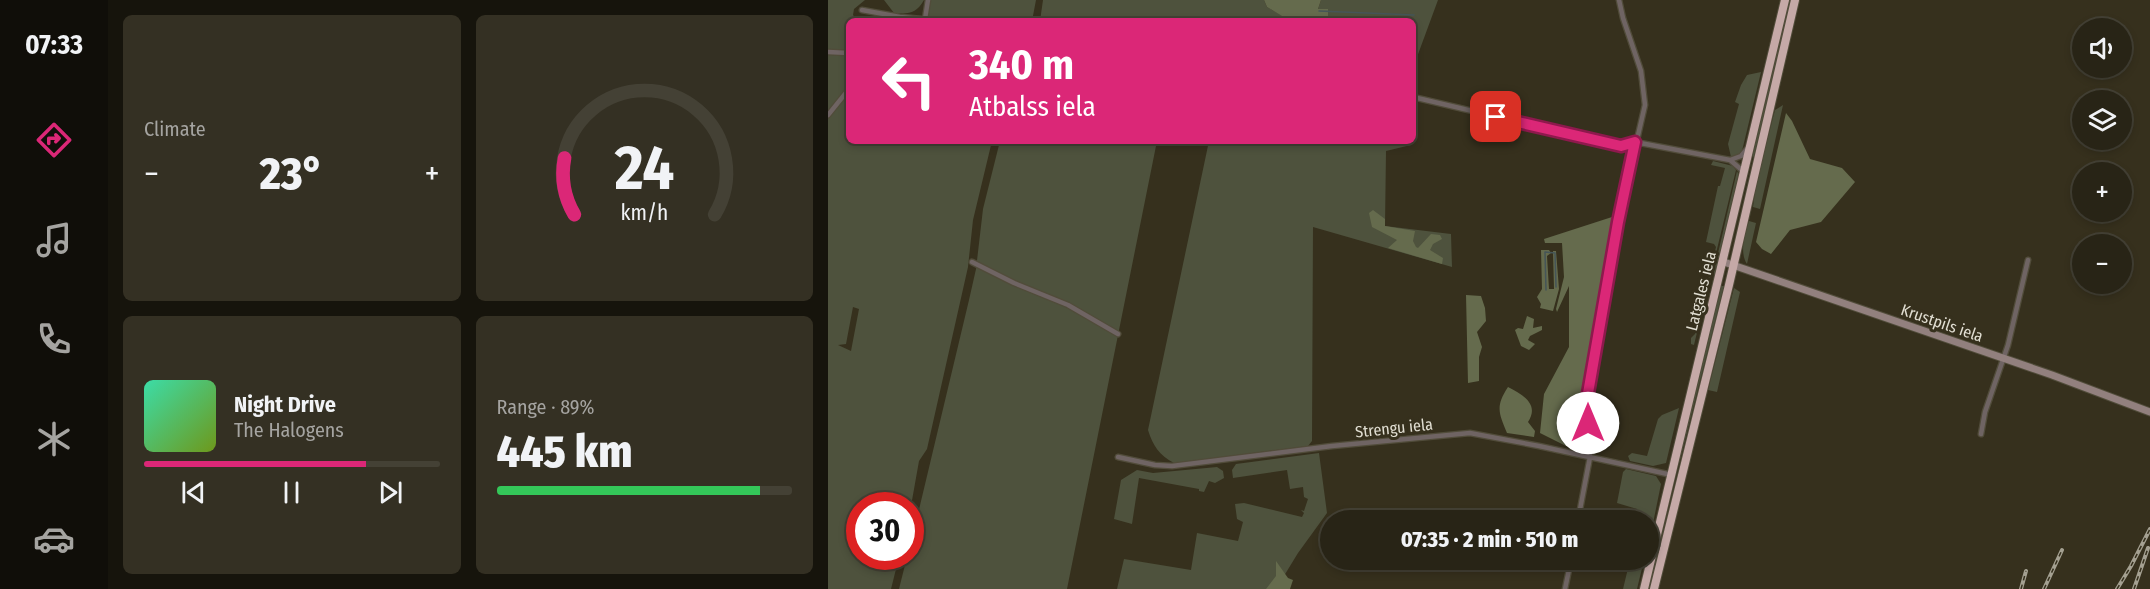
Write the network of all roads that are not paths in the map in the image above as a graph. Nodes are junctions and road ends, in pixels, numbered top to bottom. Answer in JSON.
{"nodes":[{"id":1,"x":928,"y":0,"type":"edge"},
{"id":2,"x":1619,"y":0,"type":"edge"},
{"id":3,"x":1785,"y":0,"type":"edge"},
{"id":4,"x":1795,"y":0,"type":"edge"},
{"id":5,"x":862,"y":10,"type":"dead end"},
{"id":6,"x":895,"y":18,"type":"edge"},
{"id":7,"x":925,"y":18,"type":"edge"},
{"id":8,"x":828,"y":52,"type":"edge"},
{"id":9,"x":846,"y":53,"type":"edge"},
{"id":10,"x":846,"y":93,"type":"edge"},
{"id":11,"x":1416,"y":98,"type":"edge"},
{"id":12,"x":828,"y":115,"type":"edge"},
{"id":13,"x":1635,"y":142,"type":"junction"},
{"id":14,"x":1749,"y":148,"type":"junction"},
{"id":15,"x":1730,"y":160,"type":"junction"},
{"id":16,"x":1745,"y":173,"type":"junction"},
{"id":17,"x":2028,"y":260,"type":"dead end"},
{"id":18,"x":972,"y":262,"type":"dead end"},
{"id":19,"x":1724,"y":262,"type":"junction"},
{"id":20,"x":1733,"y":264,"type":"junction"},
{"id":21,"x":1118,"y":334,"type":"dead end"},
{"id":22,"x":2003,"y":357,"type":"junction"},
{"id":23,"x":2150,"y":412,"type":"edge"},
{"id":24,"x":1981,"y":434,"type":"dead end"},
{"id":25,"x":1118,"y":457,"type":"dead end"},
{"id":26,"x":1590,"y":458,"type":"junction"},
{"id":27,"x":1671,"y":475,"type":"junction"},
{"id":28,"x":1681,"y":477,"type":"junction"},
{"id":29,"x":1580,"y":510,"type":"edge"},
{"id":30,"x":1569,"y":570,"type":"edge"},
{"id":31,"x":1565,"y":589,"type":"edge"},
{"id":32,"x":1644,"y":589,"type":"edge"},
{"id":33,"x":1654,"y":589,"type":"edge"}],
"edges":[{"from":1,"to":7,"type":"street"},
{"from":2,"to":13,"type":"street"},
{"from":3,"to":14,"type":"highway","name":"Latgales iela"},
{"from":4,"to":20,"type":"highway","name":"Latgales iela"},
{"from":5,"to":6,"type":"street"},
{"from":8,"to":9,"type":"street"},
{"from":10,"to":12,"type":"street"},
{"from":11,"to":13,"type":"street"},
{"from":13,"to":15,"type":"street"},
{"from":13,"to":26,"type":"street"},
{"from":14,"to":15,"type":"street"},
{"from":14,"to":16,"type":"highway","name":"Latgales iela"},
{"from":15,"to":16,"type":"street"},
{"from":16,"to":19,"type":"highway","name":"Latgales iela"},
{"from":17,"to":22,"type":"street"},
{"from":18,"to":21,"type":"street"},
{"from":19,"to":20,"type":"street","name":"Krustpils iela"},
{"from":19,"to":27,"type":"highway","name":"Latgales iela"},
{"from":20,"to":22,"type":"street","name":"Krustpils iela"},
{"from":20,"to":28,"type":"highway","name":"Latgales iela"},
{"from":22,"to":23,"type":"street","name":"Krustpils iela"},
{"from":22,"to":24,"type":"street"},
{"from":25,"to":26,"type":"street","name":"Strengu iela"},
{"from":26,"to":27,"type":"street","name":"Strengu iela"},
{"from":26,"to":29,"type":"street"},
{"from":27,"to":28,"type":"street","name":"Strengu iela"},
{"from":27,"to":32,"type":"highway","name":"Latgales iela"},
{"from":28,"to":33,"type":"highway","name":"Latgales iela"},
{"from":30,"to":31,"type":"street"}]}
